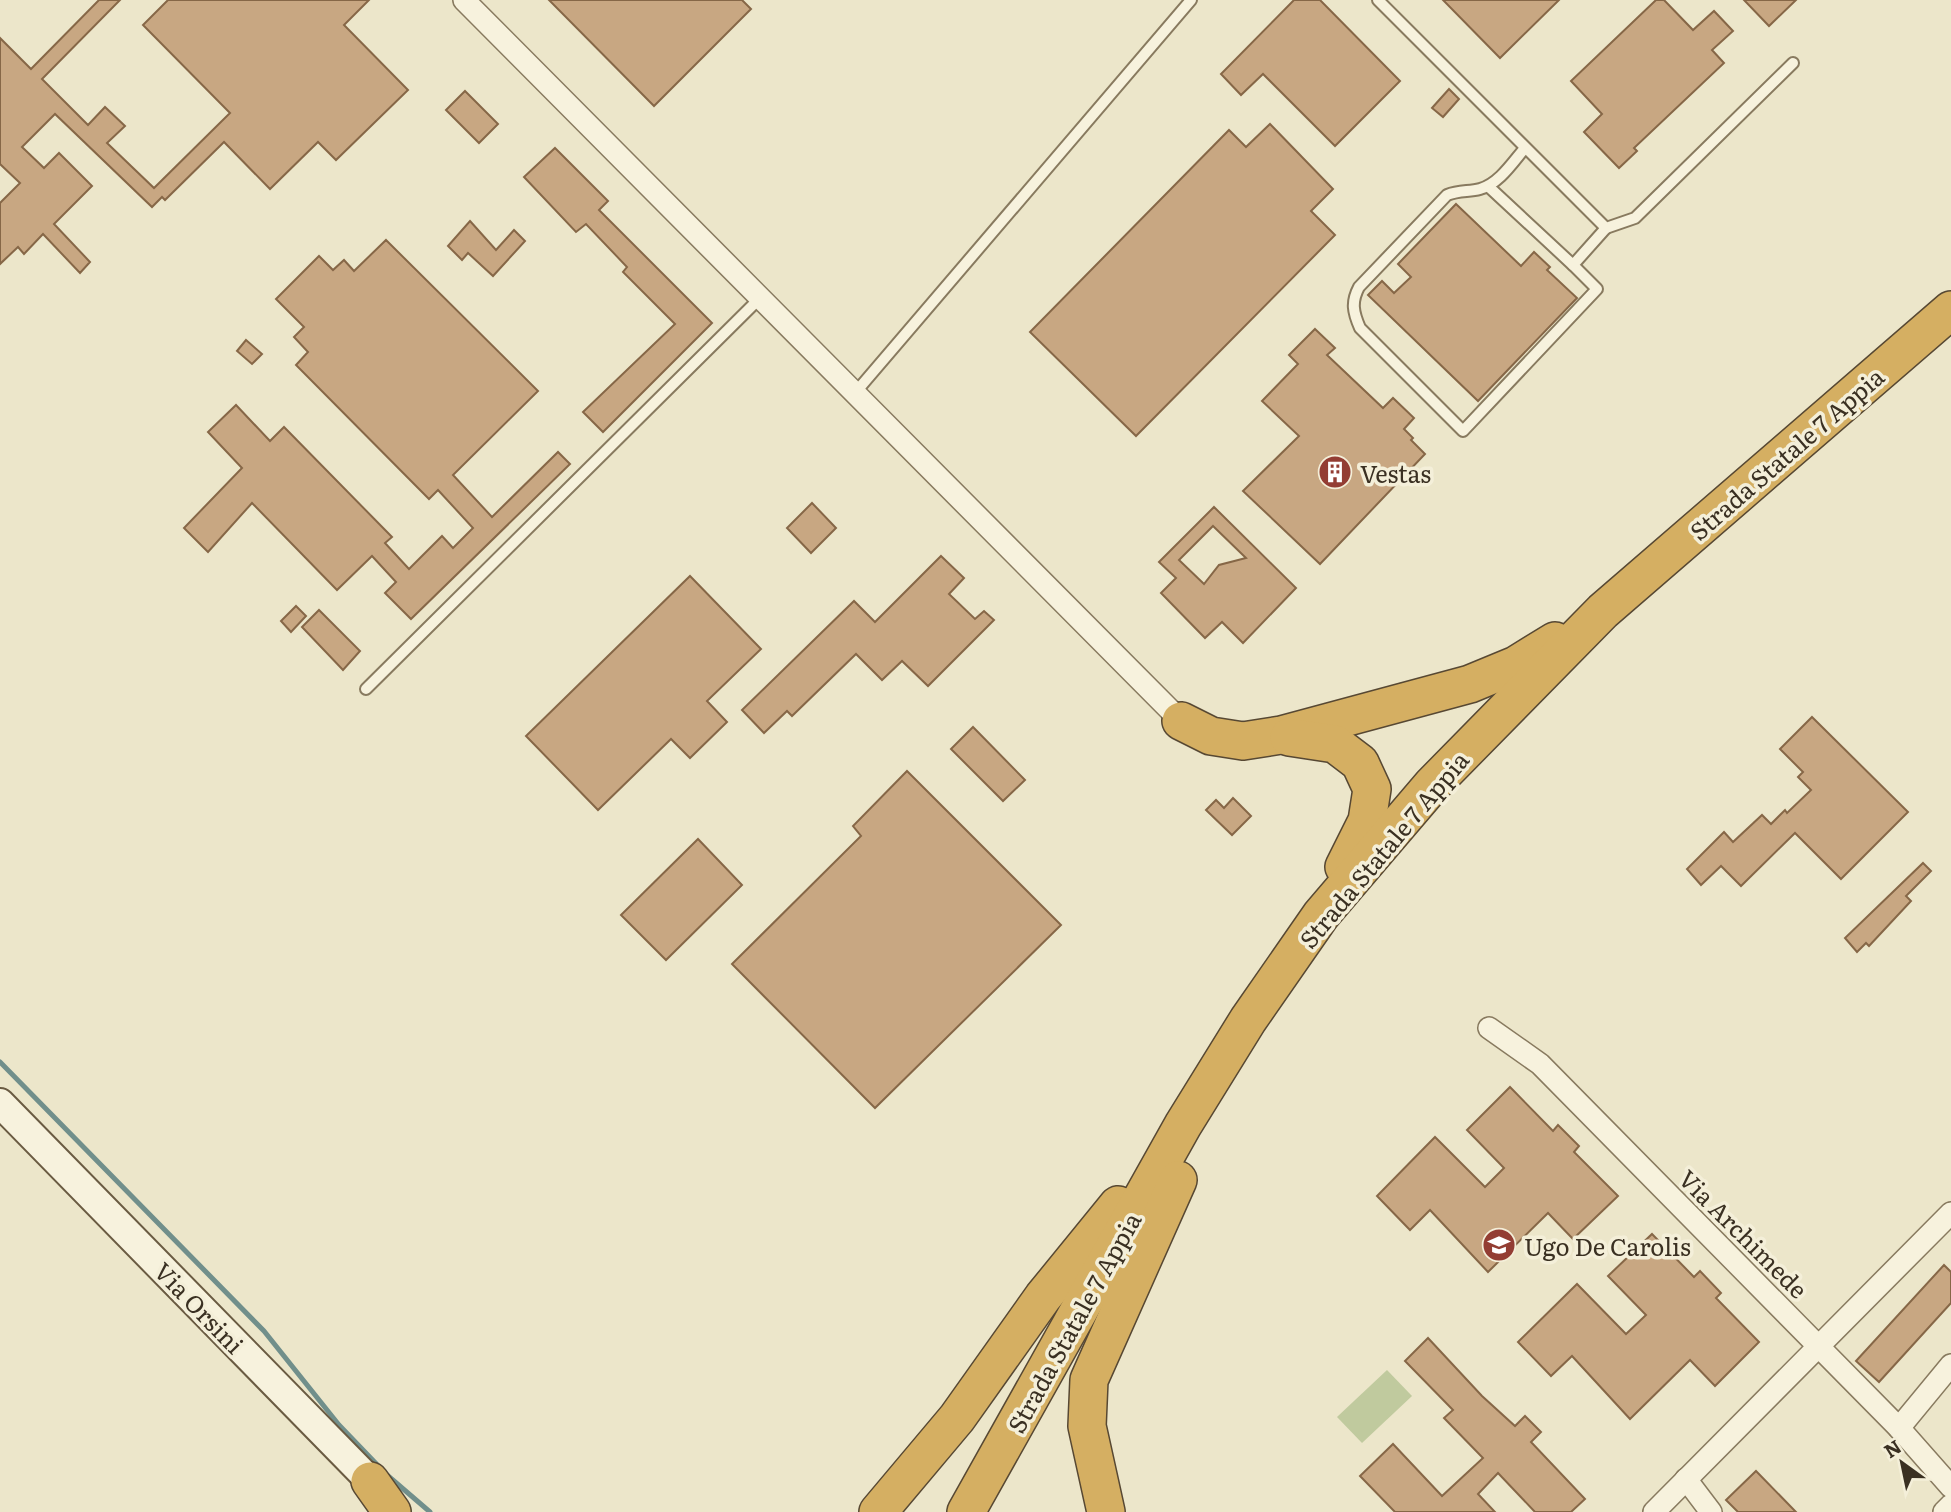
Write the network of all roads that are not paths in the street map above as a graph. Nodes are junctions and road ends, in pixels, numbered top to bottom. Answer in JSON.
{"nodes":[{"id":1,"x":464,"y":0,"type":"edge"},
{"id":2,"x":1191,"y":0,"type":"edge"},
{"id":3,"x":1378,"y":0,"type":"edge"},
{"id":4,"x":1793,"y":63,"type":"dead end"},
{"id":5,"x":1525,"y":148,"type":"junction"},
{"id":6,"x":1489,"y":187,"type":"junction"},
{"id":7,"x":1606,"y":228,"type":"junction"},
{"id":8,"x":1573,"y":265,"type":"junction"},
{"id":9,"x":760,"y":299,"type":"junction"},
{"id":10,"x":1951,"y":310,"type":"edge"},
{"id":11,"x":1951,"y":336,"type":"edge"},
{"id":12,"x":855,"y":393,"type":"junction"},
{"id":13,"x":1603,"y":611,"type":"junction"},
{"id":14,"x":366,"y":689,"type":"dead end"},
{"id":15,"x":1181,"y":721,"type":"joint"},
{"id":16,"x":1281,"y":735,"type":"junction"},
{"id":17,"x":1321,"y":915,"type":"junction"},
{"id":18,"x":1489,"y":1028,"type":"dead end"},
{"id":19,"x":0,"y":1103,"type":"edge"},
{"id":20,"x":1183,"y":1125,"type":"junction"},
{"id":21,"x":1178,"y":1180,"type":"junction"},
{"id":22,"x":1946,"y":1227,"type":"edge"},
{"id":23,"x":1819,"y":1346,"type":"junction"},
{"id":24,"x":1949,"y":1373,"type":"edge"},
{"id":25,"x":1899,"y":1429,"type":"junction"},
{"id":26,"x":1686,"y":1479,"type":"junction"},
{"id":27,"x":370,"y":1481,"type":"junction"},
{"id":28,"x":1951,"y":1487,"type":"edge"},
{"id":29,"x":1951,"y":1505,"type":"edge"},
{"id":30,"x":392,"y":1512,"type":"edge"},
{"id":31,"x":401,"y":1512,"type":"edge"},
{"id":32,"x":878,"y":1512,"type":"edge"},
{"id":33,"x":966,"y":1512,"type":"edge"},
{"id":34,"x":992,"y":1512,"type":"edge"},
{"id":35,"x":1106,"y":1512,"type":"edge"},
{"id":36,"x":1654,"y":1512,"type":"edge"},
{"id":37,"x":1711,"y":1512,"type":"edge"},
{"id":38,"x":1944,"y":1512,"type":"edge"}],
"edges":[{"from":1,"to":9,"type":"street"},
{"from":2,"to":12,"type":"lane"},
{"from":3,"to":5,"type":"lane"},
{"from":4,"to":7,"type":"lane"},
{"from":5,"to":6,"type":"lane"},
{"from":5,"to":7,"type":"lane"},
{"from":6,"to":8,"type":"lane"},
{"from":6,"to":8,"type":"lane"},
{"from":7,"to":8,"type":"lane"},
{"from":9,"to":12,"type":"street"},
{"from":9,"to":14,"type":"lane"},
{"from":10,"to":13,"type":"highway","name":"Strada Statale 7 Appia"},
{"from":11,"to":21,"type":"highway","name":"Strada Statale 7 Appia"},
{"from":12,"to":15,"type":"street"},
{"from":13,"to":16,"type":"highway"},
{"from":13,"to":17,"type":"highway","name":"Strada Statale 7 Appia"},
{"from":15,"to":16,"type":"highway"},
{"from":16,"to":17,"type":"highway"},
{"from":17,"to":20,"type":"highway","name":"Strada Statale 7 Appia"},
{"from":18,"to":23,"type":"street","name":"Via Archimede"},
{"from":19,"to":27,"type":"main road","name":"Via Orsini"},
{"from":20,"to":32,"type":"highway"},
{"from":20,"to":33,"type":"highway","name":"Strada Statale 7 Appia"},
{"from":21,"to":34,"type":"highway","name":"Strada Statale 7 Appia"},
{"from":21,"to":35,"type":"highway"},
{"from":22,"to":23,"type":"street"},
{"from":23,"to":25,"type":"street","name":"Via Archimede"},
{"from":23,"to":26,"type":"street"},
{"from":24,"to":25,"type":"street"},
{"from":25,"to":28,"type":"street","name":"Via Archimede"},
{"from":26,"to":36,"type":"street"},
{"from":26,"to":37,"type":"street"},
{"from":27,"to":30,"type":"highway"},
{"from":27,"to":31,"type":"main road","name":"Via Orsini"},
{"from":29,"to":38,"type":"street"}]}
